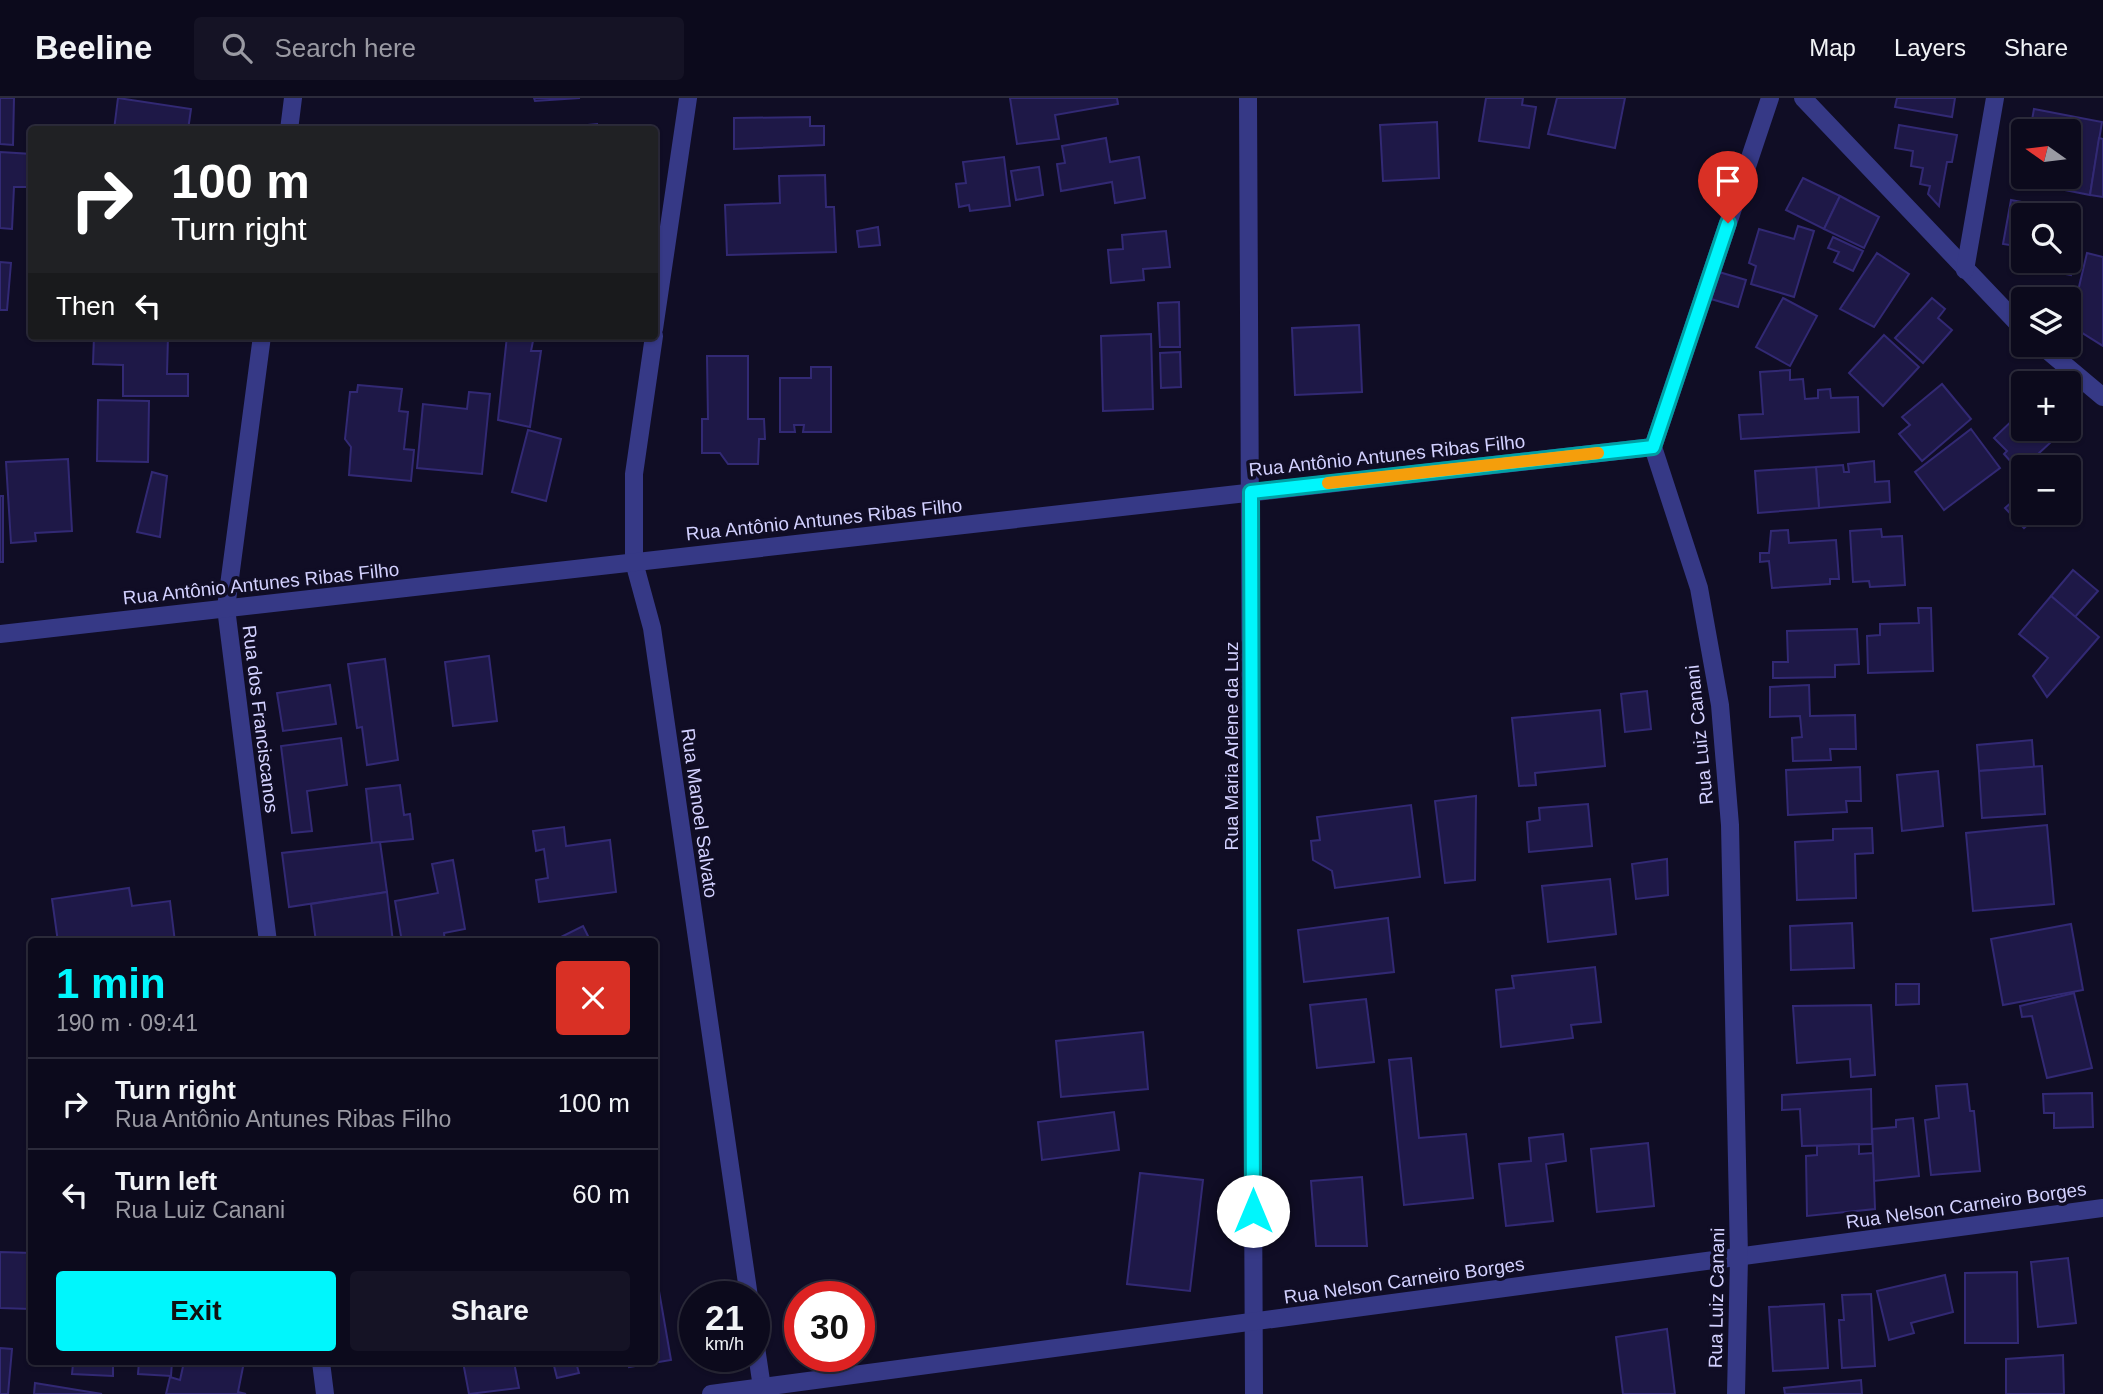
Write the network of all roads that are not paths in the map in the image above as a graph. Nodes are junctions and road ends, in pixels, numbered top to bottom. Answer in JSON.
{"nodes":[{"id":1,"x":293,"y":98,"type":"edge"},
{"id":2,"x":688,"y":98,"type":"edge"},
{"id":3,"x":1248,"y":98,"type":"edge"},
{"id":4,"x":1770,"y":98,"type":"edge"},
{"id":5,"x":1803,"y":98,"type":"edge"},
{"id":6,"x":1995,"y":98,"type":"edge"},
{"id":7,"x":290,"y":126,"type":"edge"},
{"id":8,"x":1965,"y":270,"type":"junction"},
{"id":9,"x":658,"y":303,"type":"edge"},
{"id":10,"x":2011,"y":317,"type":"edge"},
{"id":11,"x":261,"y":340,"type":"edge"},
{"id":12,"x":653,"y":340,"type":"edge"},
{"id":13,"x":2055,"y":357,"type":"edge"},
{"id":14,"x":2103,"y":397,"type":"edge"},
{"id":15,"x":1653,"y":447,"type":"junction"},
{"id":16,"x":1251,"y":492,"type":"junction"},
{"id":17,"x":634,"y":562,"type":"junction"},
{"id":18,"x":226,"y":608,"type":"junction"},
{"id":19,"x":0,"y":634,"type":"edge"},
{"id":20,"x":267,"y":938,"type":"edge"},
{"id":21,"x":2103,"y":1208,"type":"edge"},
{"id":22,"x":1739,"y":1257,"type":"junction"},
{"id":23,"x":747,"y":1281,"type":"edge"},
{"id":24,"x":1253,"y":1322,"type":"junction"},
{"id":25,"x":321,"y":1365,"type":"edge"},
{"id":26,"x":759,"y":1372,"type":"edge"},
{"id":27,"x":762,"y":1391,"type":"edge"},
{"id":28,"x":326,"y":1394,"type":"edge"},
{"id":29,"x":711,"y":1394,"type":"edge"},
{"id":30,"x":1254,"y":1394,"type":"edge"},
{"id":31,"x":1736,"y":1394,"type":"edge"}],
"edges":[{"from":1,"to":7,"type":"street"},
{"from":2,"to":9,"type":"street"},
{"from":3,"to":16,"type":"street","name":"Rua Maria Arlene da Luz"},
{"from":4,"to":15,"type":"street"},
{"from":5,"to":8,"type":"street"},
{"from":6,"to":8,"type":"street"},
{"from":8,"to":10,"type":"street"},
{"from":11,"to":18,"type":"street","name":"Rua dos Franciscanos"},
{"from":12,"to":17,"type":"street","name":"Rua Manoel Salvato"},
{"from":13,"to":14,"type":"street"},
{"from":15,"to":16,"type":"street","name":"Rua Antônio Antunes Ribas Filho"},
{"from":15,"to":22,"type":"street","name":"Rua Luiz Canani"},
{"from":16,"to":17,"type":"street","name":"Rua Antônio Antunes Ribas Filho"},
{"from":16,"to":24,"type":"street","name":"Rua Maria Arlene da Luz"},
{"from":17,"to":18,"type":"street","name":"Rua Antônio Antunes Ribas Filho"},
{"from":17,"to":23,"type":"street","name":"Rua Manoel Salvato"},
{"from":18,"to":19,"type":"street","name":"Rua Antônio Antunes Ribas Filho"},
{"from":18,"to":20,"type":"street","name":"Rua dos Franciscanos"},
{"from":21,"to":22,"type":"street","name":"Rua Nelson Carneiro Borges"},
{"from":22,"to":24,"type":"street","name":"Rua Nelson Carneiro Borges"},
{"from":22,"to":31,"type":"street","name":"Rua Luiz Canani"},
{"from":24,"to":27,"type":"street","name":"Rua Nelson Carneiro Borges"},
{"from":24,"to":30,"type":"street","name":"Rua Maria Arlene da Luz"},
{"from":25,"to":28,"type":"street"},
{"from":26,"to":27,"type":"street"},
{"from":27,"to":29,"type":"street","name":"Rua Nelson Carneiro Borges"}]}
